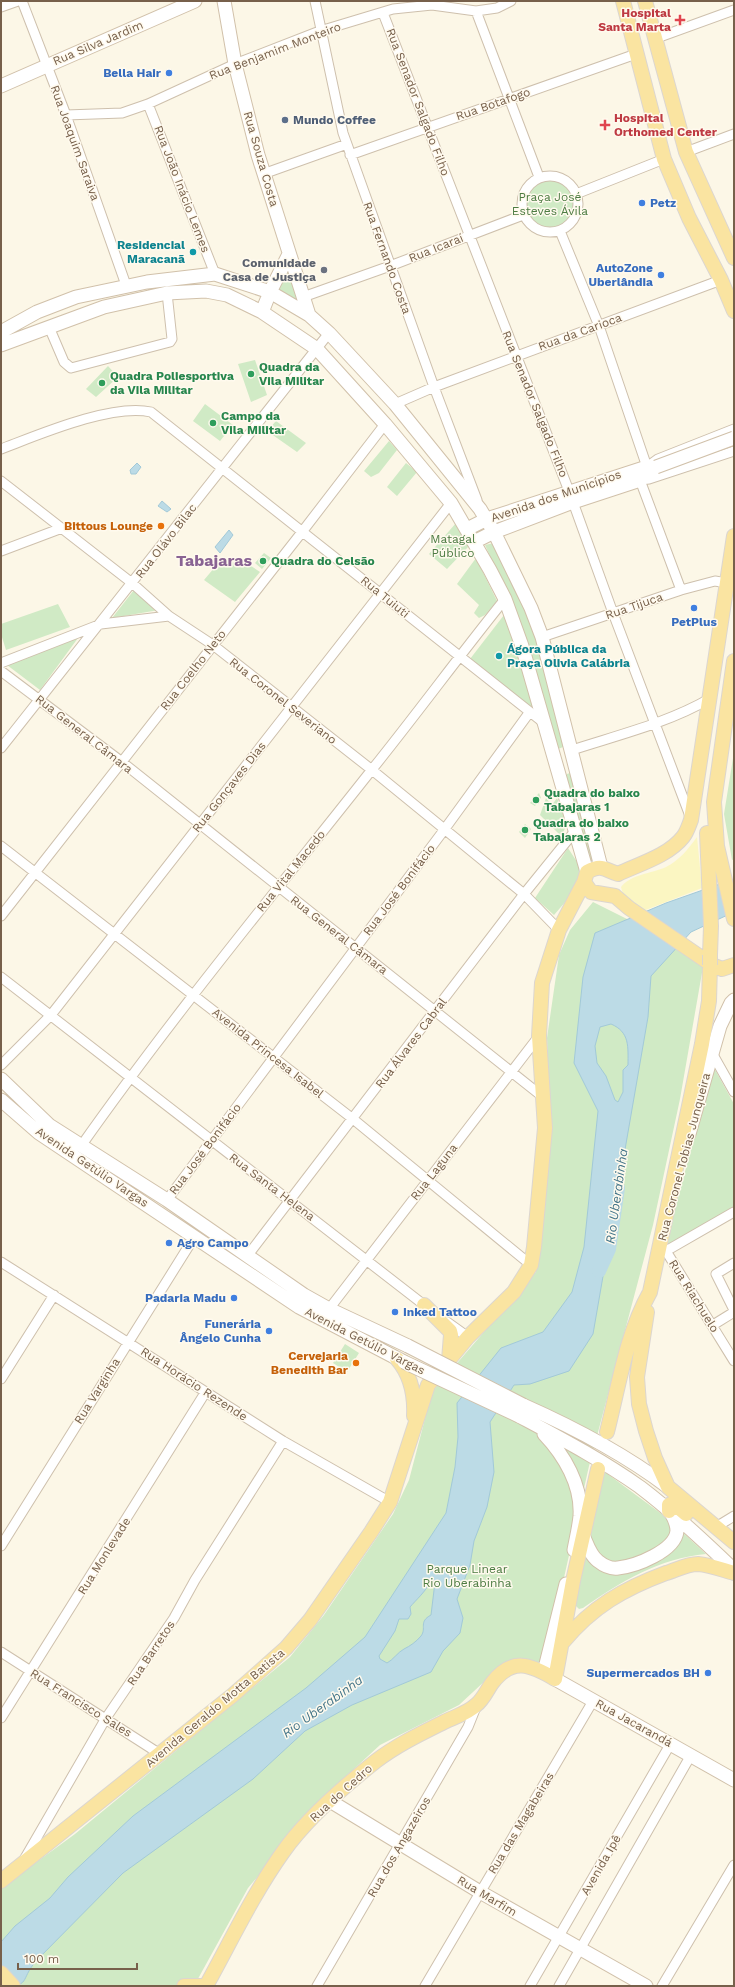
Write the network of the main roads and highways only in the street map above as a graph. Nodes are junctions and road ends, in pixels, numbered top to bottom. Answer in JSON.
{"nodes":[{"id":1,"x":623,"y":1,"type":"edge"},
{"id":2,"x":645,"y":1,"type":"edge"},
{"id":3,"x":734,"y":258,"type":"edge"},
{"id":4,"x":734,"y":311,"type":"edge"},
{"id":5,"x":734,"y":536,"type":"edge"},
{"id":6,"x":734,"y":661,"type":"edge"},
{"id":7,"x":718,"y":770,"type":"junction"},
{"id":8,"x":618,"y":874,"type":"junction"},
{"id":9,"x":586,"y":877,"type":"junction"},
{"id":10,"x":615,"y":896,"type":"junction"},
{"id":11,"x":734,"y":919,"type":"edge"},
{"id":12,"x":722,"y":965,"type":"edge"},
{"id":13,"x":650,"y":1292,"type":"junction"},
{"id":14,"x":424,"y":1305,"type":"road end"},
{"id":15,"x":400,"y":1360,"type":"road end"},
{"id":16,"x":449,"y":1360,"type":"junction"},
{"id":17,"x":607,"y":1432,"type":"dead end"},
{"id":18,"x":411,"y":1439,"type":"junction"},
{"id":19,"x":598,"y":1469,"type":"dead end"},
{"id":20,"x":670,"y":1512,"type":"road end"},
{"id":21,"x":716,"y":1527,"type":"junction"},
{"id":22,"x":734,"y":1542,"type":"edge"},
{"id":23,"x":734,"y":1571,"type":"edge"},
{"id":24,"x":563,"y":1643,"type":"junction"},
{"id":25,"x":1,"y":1881,"type":"edge"},
{"id":26,"x":1,"y":1973,"type":"edge"},
{"id":27,"x":13,"y":1986,"type":"edge"},
{"id":28,"x":184,"y":1986,"type":"edge"},
{"id":29,"x":206,"y":1986,"type":"edge"}],
"edges":[{"from":1,"to":4,"type":"main road"},
{"from":2,"to":3,"type":"main road"},
{"from":5,"to":8,"type":"main road"},
{"from":6,"to":7,"type":"main road"},
{"from":7,"to":11,"type":"main road"},
{"from":7,"to":12,"type":"main road"},
{"from":8,"to":9,"type":"main road"},
{"from":8,"to":10,"type":"main road"},
{"from":9,"to":10,"type":"main road"},
{"from":9,"to":16,"type":"main road","name":"Avenida Geraldo Motta Batista"},
{"from":10,"to":12,"type":"main road"},
{"from":12,"to":13,"type":"main road","name":"Rua Coronel Tobias Junqueira"},
{"from":13,"to":17,"type":"main road","name":"Rua Coronel Tobias Junqueira"},
{"from":13,"to":21,"type":"main road","name":"Avenida Getúlio Vargas"},
{"from":14,"to":16,"type":"main road"},
{"from":15,"to":18,"type":"main road"},
{"from":16,"to":18,"type":"main road","name":"Avenida Geraldo Motta Batista"},
{"from":18,"to":25,"type":"main road","name":"Avenida Geraldo Motta Batista"},
{"from":19,"to":24,"type":"main road"},
{"from":20,"to":21,"type":"main road"},
{"from":21,"to":22,"type":"main road","name":"Avenida Getúlio Vargas"},
{"from":23,"to":24,"type":"main road"},
{"from":24,"to":29,"type":"main road","name":"Rua do Cedro"},
{"from":26,"to":27,"type":"main road"},
{"from":28,"to":29,"type":"main road"}]}
